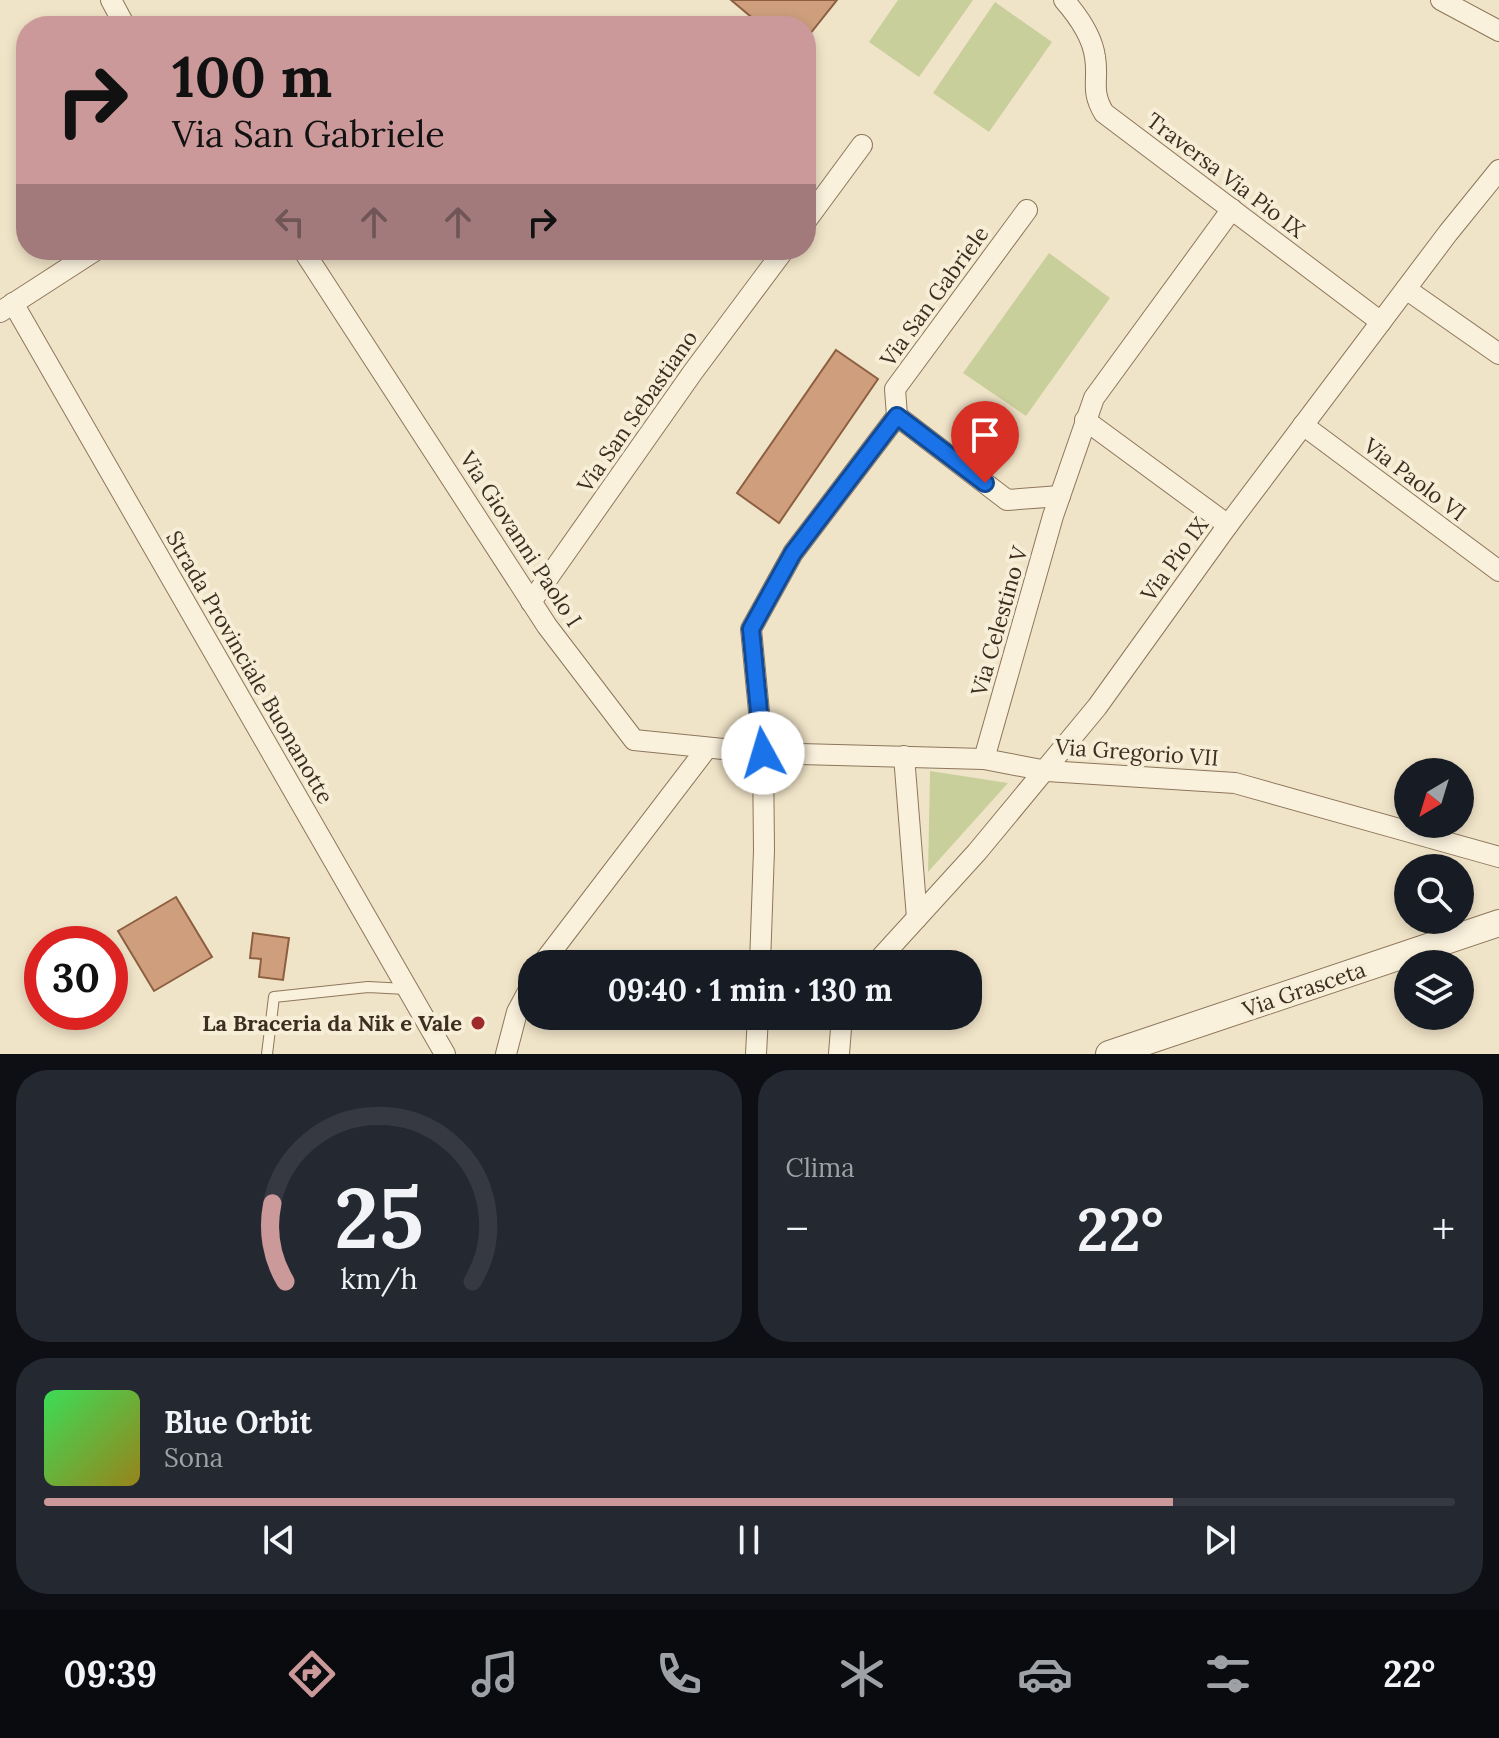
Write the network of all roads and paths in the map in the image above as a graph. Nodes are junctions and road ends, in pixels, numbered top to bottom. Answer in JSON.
{"nodes":[{"id":1,"x":1064,"y":0,"type":"edge"},
{"id":2,"x":1441,"y":0,"type":"edge"},
{"id":3,"x":1499,"y":31,"type":"edge"},
{"id":4,"x":862,"y":145,"type":"dead end"},
{"id":5,"x":1499,"y":170,"type":"edge"},
{"id":6,"x":816,"y":207,"type":"edge"},
{"id":7,"x":1232,"y":209,"type":"junction"},
{"id":8,"x":1027,"y":210,"type":"dead end"},
{"id":9,"x":80,"y":260,"type":"edge"},
{"id":10,"x":309,"y":260,"type":"edge"},
{"id":11,"x":777,"y":260,"type":"edge"},
{"id":12,"x":1406,"y":289,"type":"junction"},
{"id":13,"x":6,"y":308,"type":"edge"},
{"id":14,"x":1381,"y":322,"type":"junction"},
{"id":15,"x":1499,"y":354,"type":"edge"},
{"id":16,"x":897,"y":416,"type":"junction"},
{"id":17,"x":1085,"y":420,"type":"junction"},
{"id":18,"x":1303,"y":425,"type":"junction"},
{"id":19,"x":1060,"y":496,"type":"junction"},
{"id":20,"x":1228,"y":525,"type":"junction"},
{"id":21,"x":1499,"y":571,"type":"edge"},
{"id":22,"x":531,"y":602,"type":"junction"},
{"id":23,"x":707,"y":748,"type":"junction"},
{"id":24,"x":763,"y":753,"type":"junction"},
{"id":25,"x":904,"y":756,"type":"junction"},
{"id":26,"x":984,"y":759,"type":"junction"},
{"id":27,"x":1047,"y":771,"type":"junction"},
{"id":28,"x":1499,"y":857,"type":"edge"},
{"id":29,"x":917,"y":918,"type":"junction"},
{"id":30,"x":1499,"y":923,"type":"edge"},
{"id":31,"x":553,"y":950,"type":"edge"},
{"id":32,"x":760,"y":950,"type":"edge"},
{"id":33,"x":888,"y":950,"type":"edge"},
{"id":34,"x":407,"y":989,"type":"junction"},
{"id":35,"x":518,"y":1010,"type":"edge"},
{"id":36,"x":757,"y":1030,"type":"edge"},
{"id":37,"x":841,"y":1030,"type":"edge"},
{"id":38,"x":267,"y":1054,"type":"edge"},
{"id":39,"x":445,"y":1054,"type":"edge"},
{"id":40,"x":506,"y":1054,"type":"edge"},
{"id":41,"x":756,"y":1054,"type":"edge"},
{"id":42,"x":839,"y":1054,"type":"edge"},
{"id":43,"x":1109,"y":1054,"type":"edge"}],
"edges":[{"from":1,"to":7,"type":"street","name":"Traversa Via Pio IX"},
{"from":2,"to":3,"type":"street"},
{"from":4,"to":6,"type":"street"},
{"from":5,"to":12,"type":"street","name":"Via Pio IX"},
{"from":7,"to":14,"type":"street","name":"Traversa Via Pio IX"},
{"from":7,"to":17,"type":"street","name":"Via Celestino V"},
{"from":8,"to":16,"type":"street","name":"Via San Gabriele"},
{"from":9,"to":13,"type":"street"},
{"from":10,"to":22,"type":"street","name":"Via Giovanni Paolo I"},
{"from":11,"to":22,"type":"street","name":"Via San Sebastiano"},
{"from":12,"to":14,"type":"street","name":"Via Pio IX"},
{"from":12,"to":15,"type":"street"},
{"from":13,"to":34,"type":"street","name":"Strada Provinciale Buonanotte"},
{"from":14,"to":18,"type":"street","name":"Via Pio IX"},
{"from":16,"to":19,"type":"street"},
{"from":16,"to":24,"type":"street","name":"Via San Gabriele"},
{"from":17,"to":19,"type":"street","name":"Via Celestino V"},
{"from":17,"to":20,"type":"street"},
{"from":18,"to":20,"type":"street","name":"Via Pio IX"},
{"from":18,"to":21,"type":"street","name":"Via Paolo VI"},
{"from":19,"to":26,"type":"street","name":"Via Celestino V"},
{"from":20,"to":27,"type":"street","name":"Via Pio IX"},
{"from":22,"to":23,"type":"street","name":"Via Giovanni Paolo I"},
{"from":23,"to":24,"type":"street","name":"Via Giovanni Paolo I"},
{"from":23,"to":31,"type":"street"},
{"from":24,"to":25,"type":"street","name":"Via Gregorio VII"},
{"from":24,"to":32,"type":"street","name":"Via San Gabriele"},
{"from":25,"to":26,"type":"street","name":"Via Gregorio VII"},
{"from":25,"to":29,"type":"street"},
{"from":26,"to":27,"type":"street","name":"Via Gregorio VII"},
{"from":27,"to":28,"type":"street","name":"Via Gregorio VII"},
{"from":27,"to":29,"type":"street","name":"Via Pio IX"},
{"from":29,"to":33,"type":"street","name":"Via Pio IX"},
{"from":30,"to":43,"type":"street","name":"Via Grasceta"},
{"from":34,"to":38,"type":"lane"},
{"from":34,"to":39,"type":"street","name":"Strada Provinciale Buonanotte"},
{"from":35,"to":40,"type":"street"},
{"from":36,"to":41,"type":"street"},
{"from":37,"to":42,"type":"street"}]}
